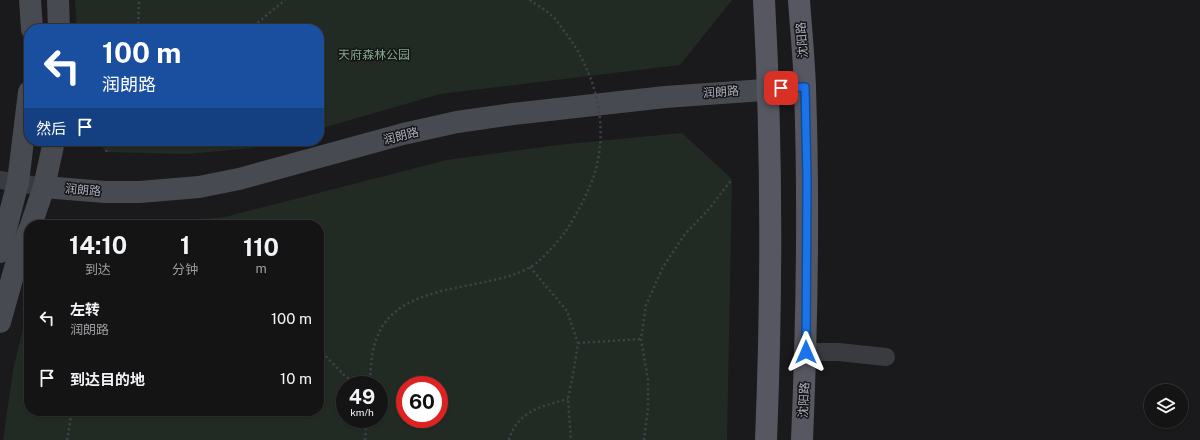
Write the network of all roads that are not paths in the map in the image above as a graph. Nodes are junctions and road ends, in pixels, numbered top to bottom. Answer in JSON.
{"nodes":[{"id":1,"x":30,"y":0,"type":"edge"},
{"id":2,"x":58,"y":0,"type":"edge"},
{"id":3,"x":764,"y":0,"type":"edge"},
{"id":4,"x":799,"y":0,"type":"edge"},
{"id":5,"x":32,"y":24,"type":"edge"},
{"id":6,"x":60,"y":24,"type":"edge"},
{"id":7,"x":805,"y":87,"type":"junction"},
{"id":8,"x":769,"y":89,"type":"junction"},
{"id":9,"x":24,"y":114,"type":"edge"},
{"id":10,"x":53,"y":146,"type":"edge"},
{"id":11,"x":9,"y":181,"type":"edge"},
{"id":12,"x":44,"y":187,"type":"junction"},
{"id":13,"x":33,"y":220,"type":"edge"},
{"id":14,"x":24,"y":244,"type":"edge"},
{"id":15,"x":0,"y":252,"type":"edge"},
{"id":16,"x":0,"y":322,"type":"edge"},
{"id":17,"x":806,"y":352,"type":"junction"},
{"id":18,"x":886,"y":357,"type":"dead end"},
{"id":19,"x":766,"y":440,"type":"edge"},
{"id":20,"x":802,"y":440,"type":"edge"}],
"edges":[{"from":1,"to":5,"type":"street"},
{"from":2,"to":6,"type":"street"},
{"from":3,"to":8,"type":"main road"},
{"from":4,"to":7,"type":"main road","name":"沈阳路"},
{"from":7,"to":8,"type":"street","name":"润朗路"},
{"from":7,"to":17,"type":"main road","name":"沈阳路"},
{"from":8,"to":12,"type":"street","name":"润朗路"},
{"from":8,"to":19,"type":"main road"},
{"from":9,"to":11,"type":"street"},
{"from":10,"to":12,"type":"street"},
{"from":11,"to":12,"type":"street","name":"润朗路"},
{"from":11,"to":15,"type":"street"},
{"from":12,"to":13,"type":"street"},
{"from":14,"to":16,"type":"street"},
{"from":17,"to":18,"type":"street"},
{"from":17,"to":20,"type":"main road","name":"沈阳路"}]}
